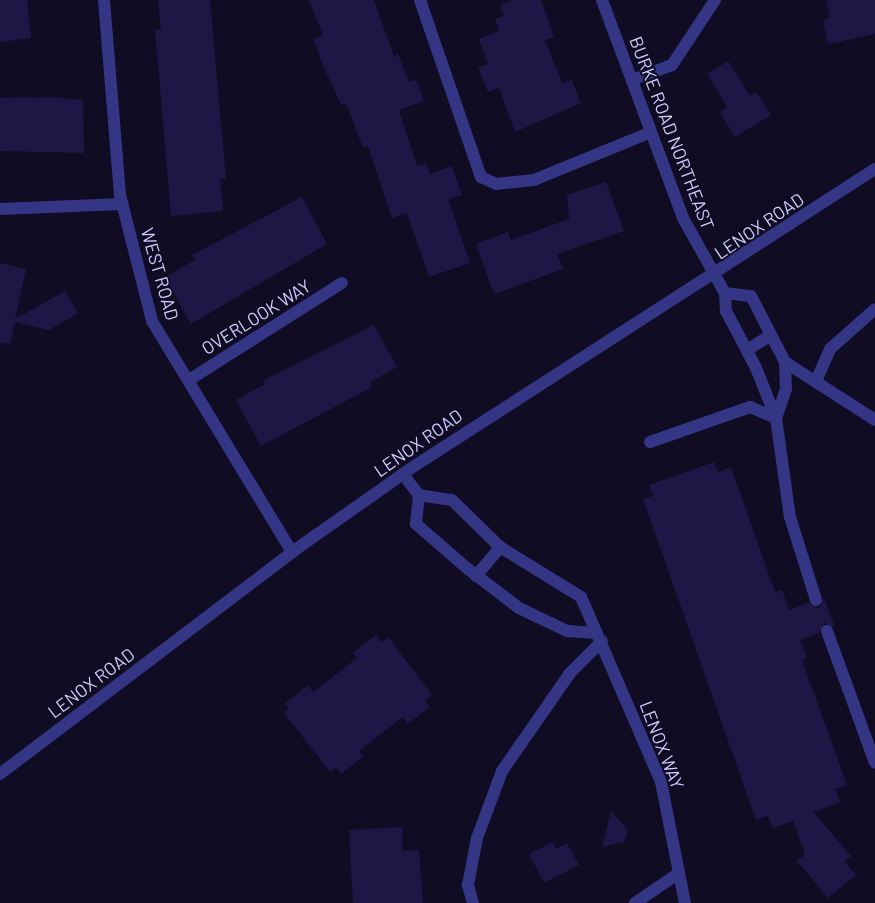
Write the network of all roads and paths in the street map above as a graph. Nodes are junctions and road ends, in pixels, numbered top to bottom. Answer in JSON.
{"nodes":[{"id":1,"x":104,"y":0,"type":"edge"},
{"id":2,"x":420,"y":0,"type":"edge"},
{"id":3,"x":602,"y":0,"type":"edge"},
{"id":4,"x":715,"y":0,"type":"edge"},
{"id":5,"x":632,"y":80,"type":"junction"},
{"id":6,"x":651,"y":132,"type":"junction"},
{"id":7,"x":875,"y":169,"type":"edge"},
{"id":8,"x":122,"y":204,"type":"junction"},
{"id":9,"x":0,"y":209,"type":"edge"},
{"id":10,"x":715,"y":277,"type":"junction"},
{"id":11,"x":342,"y":283,"type":"dead end"},
{"id":12,"x":725,"y":293,"type":"junction"},
{"id":13,"x":875,"y":309,"type":"edge"},
{"id":14,"x":772,"y":335,"type":"junction"},
{"id":15,"x":747,"y":350,"type":"junction"},
{"id":16,"x":784,"y":362,"type":"junction"},
{"id":17,"x":189,"y":380,"type":"junction"},
{"id":18,"x":816,"y":381,"type":"junction"},
{"id":19,"x":776,"y":418,"type":"junction"},
{"id":20,"x":875,"y":420,"type":"edge"},
{"id":21,"x":650,"y":442,"type":"dead end"},
{"id":22,"x":403,"y":474,"type":"junction"},
{"id":23,"x":419,"y":495,"type":"junction"},
{"id":24,"x":500,"y":547,"type":"junction"},
{"id":25,"x":292,"y":552,"type":"junction"},
{"id":26,"x":476,"y":576,"type":"junction"},
{"id":27,"x":816,"y":600,"type":"dead end"},
{"id":28,"x":827,"y":631,"type":"dead end"},
{"id":29,"x":600,"y":637,"type":"junction"},
{"id":30,"x":875,"y":763,"type":"edge"},
{"id":31,"x":0,"y":774,"type":"edge"},
{"id":32,"x":679,"y":873,"type":"junction"},
{"id":33,"x":473,"y":903,"type":"edge"},
{"id":34,"x":635,"y":903,"type":"edge"},
{"id":35,"x":685,"y":903,"type":"edge"}],
"edges":[{"from":1,"to":8,"type":"street","name":"WEST ROAD"},
{"from":2,"to":6,"type":"street"},
{"from":3,"to":5,"type":"street","name":"BURKE ROAD NORTHEAST"},
{"from":4,"to":5,"type":"street"},
{"from":5,"to":6,"type":"street","name":"BURKE ROAD NORTHEAST"},
{"from":6,"to":10,"type":"street","name":"BURKE ROAD NORTHEAST"},
{"from":7,"to":10,"type":"street","name":"LENOX ROAD"},
{"from":8,"to":9,"type":"street"},
{"from":8,"to":17,"type":"street","name":"WEST ROAD"},
{"from":10,"to":12,"type":"street","name":"BURKE ROAD NORTHEAST"},
{"from":10,"to":22,"type":"street","name":"LENOX ROAD"},
{"from":11,"to":17,"type":"street","name":"OVERLOOK WAY"},
{"from":12,"to":14,"type":"street"},
{"from":12,"to":15,"type":"street"},
{"from":13,"to":18,"type":"street"},
{"from":14,"to":15,"type":"street"},
{"from":14,"to":16,"type":"street"},
{"from":15,"to":19,"type":"street"},
{"from":16,"to":18,"type":"street"},
{"from":16,"to":19,"type":"street"},
{"from":17,"to":25,"type":"street","name":"WEST ROAD"},
{"from":18,"to":20,"type":"street"},
{"from":19,"to":21,"type":"street"},
{"from":19,"to":27,"type":"street"},
{"from":22,"to":23,"type":"street"},
{"from":22,"to":25,"type":"street","name":"LENOX ROAD"},
{"from":23,"to":24,"type":"street","name":"LENOX WAY"},
{"from":23,"to":26,"type":"street"},
{"from":24,"to":26,"type":"street"},
{"from":24,"to":29,"type":"street","name":"LENOX WAY"},
{"from":25,"to":31,"type":"street","name":"LENOX ROAD"},
{"from":26,"to":29,"type":"street"},
{"from":28,"to":30,"type":"street"},
{"from":29,"to":32,"type":"street","name":"LENOX WAY"},
{"from":29,"to":33,"type":"street"},
{"from":32,"to":34,"type":"street"},
{"from":32,"to":35,"type":"street","name":"LENOX WAY"}]}
